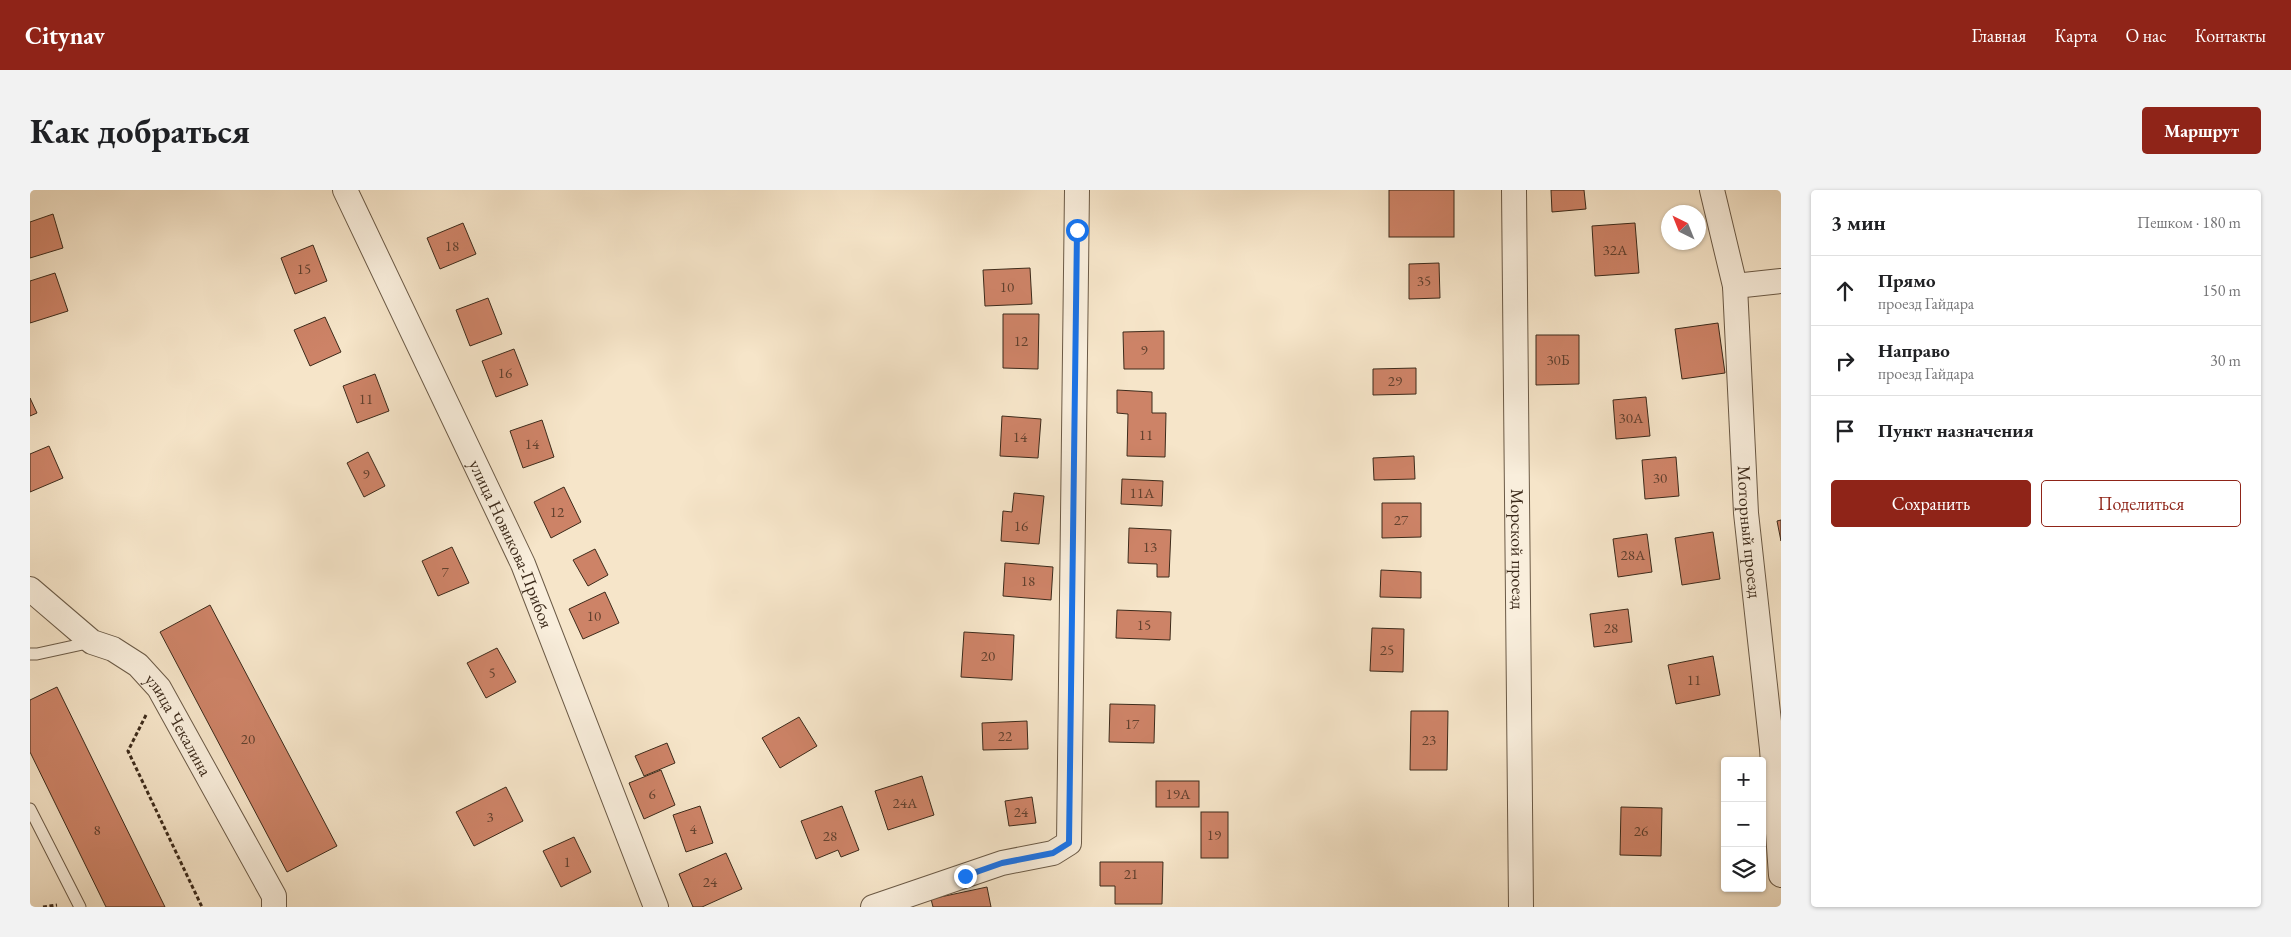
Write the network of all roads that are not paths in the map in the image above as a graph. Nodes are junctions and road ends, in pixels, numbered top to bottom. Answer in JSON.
{"nodes":[{"id":1,"x":345,"y":190,"type":"edge"},
{"id":2,"x":1077,"y":190,"type":"edge"},
{"id":3,"x":1514,"y":190,"type":"edge"},
{"id":4,"x":1712,"y":190,"type":"edge"},
{"id":5,"x":1781,"y":281,"type":"edge"},
{"id":6,"x":1735,"y":286,"type":"junction"},
{"id":7,"x":30,"y":589,"type":"edge"},
{"id":8,"x":92,"y":642,"type":"junction"},
{"id":9,"x":30,"y":654,"type":"edge"},
{"id":10,"x":1776,"y":747,"type":"edge"},
{"id":11,"x":30,"y":809,"type":"edge"},
{"id":12,"x":1781,"y":875,"type":"edge"},
{"id":13,"x":80,"y":907,"type":"edge"},
{"id":14,"x":274,"y":907,"type":"edge"},
{"id":15,"x":656,"y":907,"type":"edge"},
{"id":16,"x":873,"y":907,"type":"edge"},
{"id":17,"x":1521,"y":907,"type":"edge"}],
"edges":[{"from":1,"to":15,"type":"street","name":"улица Новикова-Прибоя"},
{"from":2,"to":16,"type":"street"},
{"from":3,"to":17,"type":"street","name":"Морской проезд"},
{"from":4,"to":6,"type":"street","name":"Моторный проезд"},
{"from":5,"to":6,"type":"street"},
{"from":6,"to":10,"type":"street","name":"Моторный проезд"},
{"from":7,"to":8,"type":"street","name":"улица Чекалина"},
{"from":8,"to":9,"type":"lane"},
{"from":8,"to":14,"type":"street","name":"улица Чекалина"},
{"from":10,"to":12,"type":"street","name":"Моторный проезд"},
{"from":11,"to":13,"type":"lane"}]}
